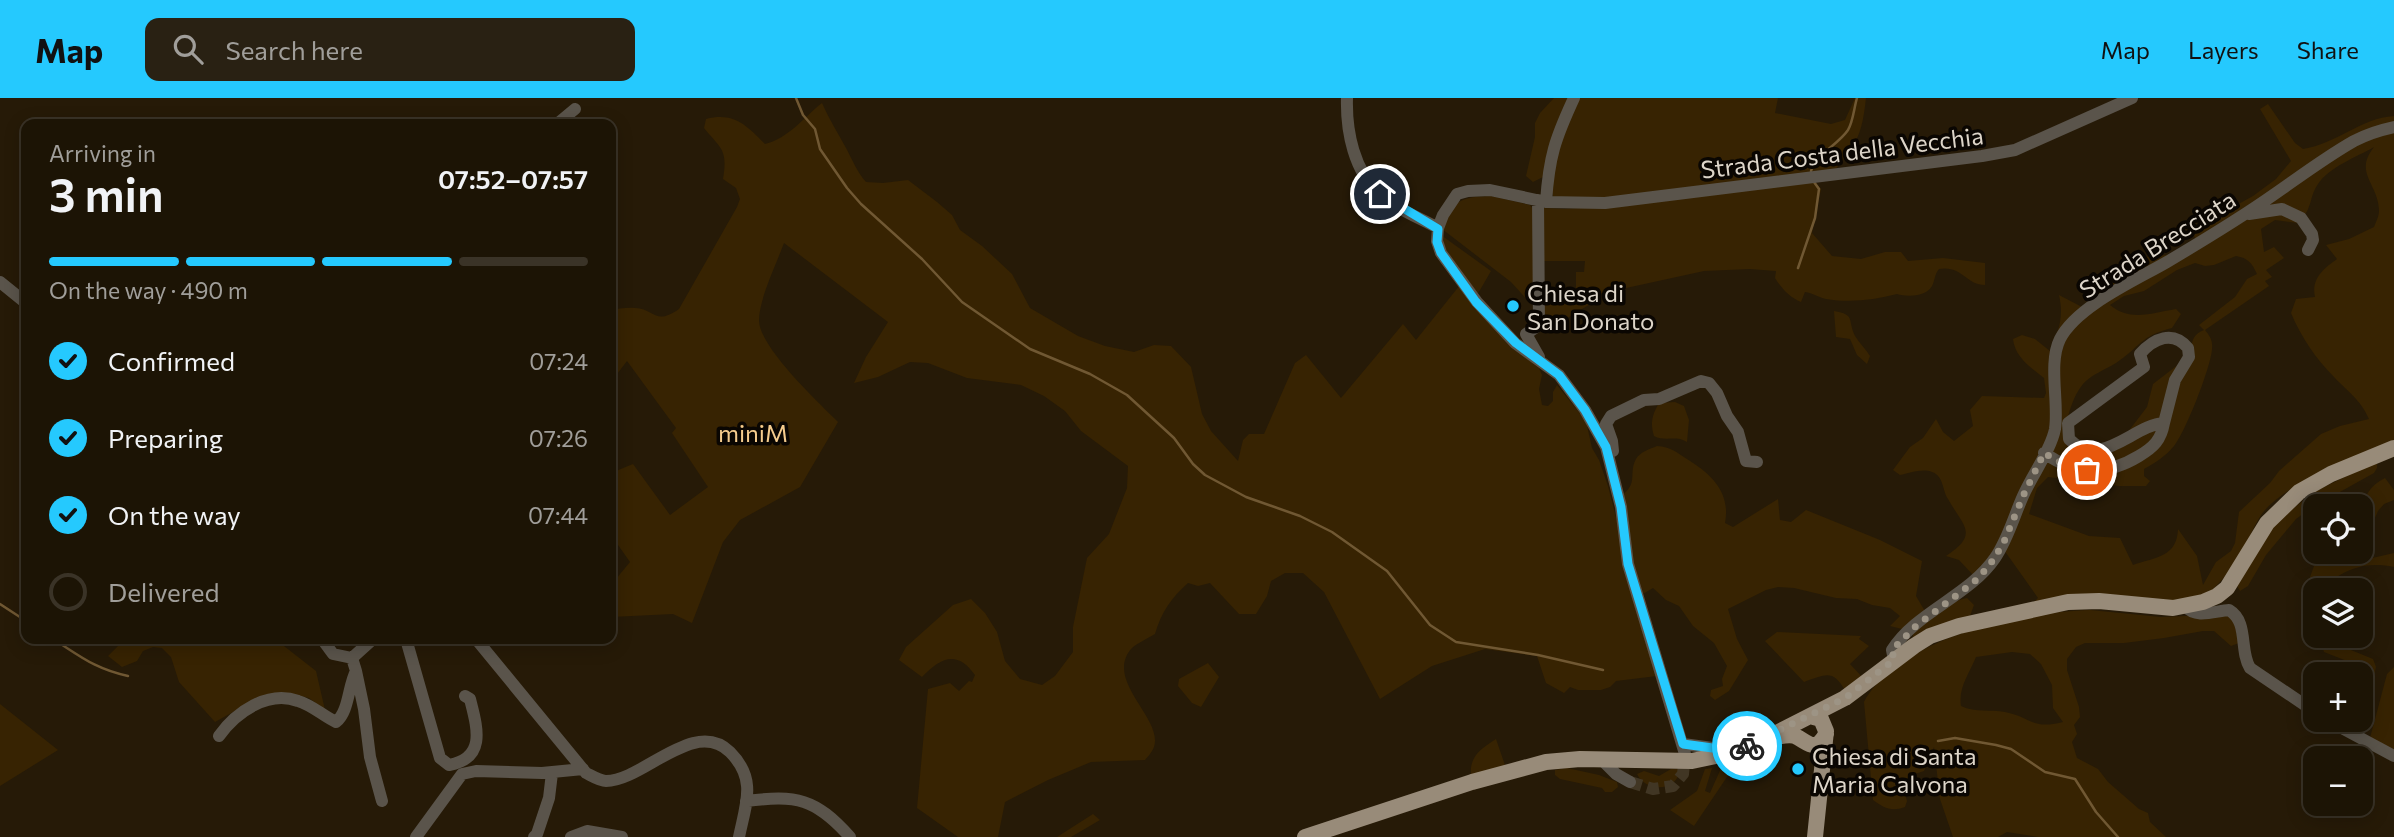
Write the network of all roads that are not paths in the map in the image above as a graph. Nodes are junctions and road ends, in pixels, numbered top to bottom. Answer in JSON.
{"nodes":[{"id":1,"x":1347,"y":98,"type":"edge"},
{"id":2,"x":1574,"y":98,"type":"edge"},
{"id":3,"x":2132,"y":98,"type":"edge"},
{"id":4,"x":575,"y":109,"type":"dead end"},
{"id":5,"x":563,"y":119,"type":"edge"},
{"id":6,"x":2394,"y":127,"type":"edge"},
{"id":7,"x":1542,"y":201,"type":"junction"},
{"id":8,"x":2245,"y":214,"type":"junction"},
{"id":9,"x":1438,"y":229,"type":"junction"},
{"id":10,"x":2308,"y":250,"type":"dead end"},
{"id":11,"x":0,"y":282,"type":"edge"},
{"id":12,"x":21,"y":299,"type":"edge"},
{"id":13,"x":1543,"y":364,"type":"junction"},
{"id":14,"x":2164,"y":423,"type":"junction"},
{"id":15,"x":2394,"y":448,"type":"edge"},
{"id":16,"x":2044,"y":453,"type":"junction"},
{"id":17,"x":1757,"y":462,"type":"dead end"},
{"id":18,"x":1614,"y":476,"type":"junction"},
{"id":19,"x":2186,"y":607,"type":"junction"},
{"id":20,"x":326,"y":644,"type":"edge"},
{"id":21,"x":369,"y":644,"type":"edge"},
{"id":22,"x":407,"y":644,"type":"edge"},
{"id":23,"x":480,"y":644,"type":"edge"},
{"id":24,"x":1894,"y":660,"type":"junction"},
{"id":25,"x":354,"y":665,"type":"junction"},
{"id":26,"x":465,"y":696,"type":"dead end"},
{"id":27,"x":1845,"y":698,"type":"junction"},
{"id":28,"x":2303,"y":704,"type":"edge"},
{"id":29,"x":1805,"y":718,"type":"junction"},
{"id":30,"x":1826,"y":731,"type":"junction"},
{"id":31,"x":2349,"y":732,"type":"edge"},
{"id":32,"x":219,"y":736,"type":"dead end"},
{"id":33,"x":1766,"y":738,"type":"junction"},
{"id":34,"x":1803,"y":741,"type":"junction"},
{"id":35,"x":1725,"y":754,"type":"junction"},
{"id":36,"x":2394,"y":756,"type":"edge"},
{"id":37,"x":583,"y":769,"type":"junction"},
{"id":38,"x":552,"y":773,"type":"junction"},
{"id":39,"x":1820,"y":779,"type":"junction"},
{"id":40,"x":382,"y":801,"type":"dead end"},
{"id":41,"x":746,"y":801,"type":"junction"},
{"id":42,"x":415,"y":837,"type":"edge"},
{"id":43,"x":534,"y":837,"type":"edge"},
{"id":44,"x":571,"y":837,"type":"edge"},
{"id":45,"x":622,"y":837,"type":"edge"},
{"id":46,"x":739,"y":837,"type":"edge"},
{"id":47,"x":850,"y":837,"type":"edge"},
{"id":48,"x":1305,"y":837,"type":"edge"},
{"id":49,"x":1815,"y":837,"type":"edge"}],
"edges":[{"from":1,"to":9,"type":"street"},
{"from":2,"to":7,"type":"street"},
{"from":3,"to":7,"type":"street","name":"Strada Costa della Vecchia"},
{"from":4,"to":5,"type":"street"},
{"from":6,"to":8,"type":"street","name":"Strada Brecciata"},
{"from":7,"to":9,"type":"street","name":"Strada Costa della Vecchia"},
{"from":7,"to":13,"type":"street"},
{"from":8,"to":10,"type":"street"},
{"from":8,"to":16,"type":"street","name":"Strada Brecciata"},
{"from":9,"to":13,"type":"street"},
{"from":11,"to":12,"type":"street"},
{"from":13,"to":18,"type":"street"},
{"from":14,"to":14,"type":"street"},
{"from":14,"to":16,"type":"street"},
{"from":15,"to":19,"type":"main road"},
{"from":16,"to":24,"type":"street","name":"Strada Brecciata"},
{"from":17,"to":18,"type":"street"},
{"from":18,"to":35,"type":"street"},
{"from":19,"to":24,"type":"main road"},
{"from":19,"to":28,"type":"street"},
{"from":20,"to":25,"type":"street"},
{"from":21,"to":25,"type":"street"},
{"from":22,"to":26,"type":"street"},
{"from":23,"to":37,"type":"street"},
{"from":24,"to":27,"type":"main road"},
{"from":25,"to":32,"type":"street"},
{"from":25,"to":40,"type":"street"},
{"from":27,"to":29,"type":"main road"},
{"from":27,"to":30,"type":"main road"},
{"from":29,"to":30,"type":"main road"},
{"from":29,"to":33,"type":"main road"},
{"from":29,"to":34,"type":"main road"},
{"from":30,"to":34,"type":"main road"},
{"from":30,"to":39,"type":"main road"},
{"from":31,"to":36,"type":"street"},
{"from":33,"to":34,"type":"main road"},
{"from":33,"to":35,"type":"main road"},
{"from":34,"to":39,"type":"main road"},
{"from":35,"to":48,"type":"main road"},
{"from":37,"to":38,"type":"street"},
{"from":37,"to":41,"type":"street"},
{"from":38,"to":42,"type":"street"},
{"from":38,"to":43,"type":"street"},
{"from":39,"to":49,"type":"main road"},
{"from":41,"to":46,"type":"street"},
{"from":41,"to":47,"type":"street"},
{"from":44,"to":45,"type":"street"}]}
